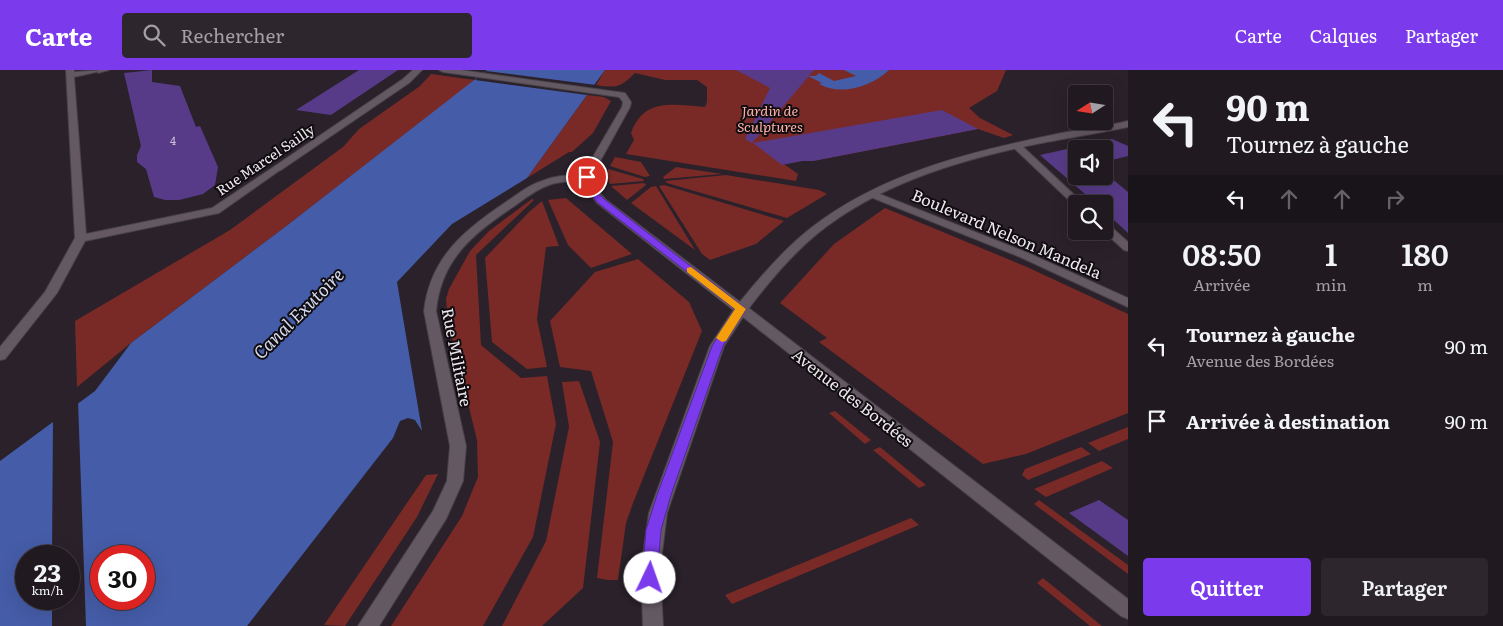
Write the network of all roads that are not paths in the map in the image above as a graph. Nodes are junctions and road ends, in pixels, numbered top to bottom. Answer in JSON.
{"nodes":[{"id":1,"x":101,"y":70,"type":"edge"},
{"id":2,"x":105,"y":70,"type":"edge"},
{"id":3,"x":418,"y":70,"type":"edge"},
{"id":4,"x":443,"y":70,"type":"edge"},
{"id":5,"x":70,"y":72,"type":"edge"},
{"id":6,"x":1128,"y":124,"type":"edge"},
{"id":7,"x":1016,"y":146,"type":"junction"},
{"id":8,"x":587,"y":177,"type":"junction"},
{"id":9,"x":872,"y":194,"type":"junction"},
{"id":10,"x":1070,"y":195,"type":"edge"},
{"id":11,"x":1128,"y":234,"type":"edge"},
{"id":12,"x":1113,"y":235,"type":"joint"},
{"id":13,"x":81,"y":238,"type":"junction"},
{"id":14,"x":1128,"y":248,"type":"edge"},
{"id":15,"x":1128,"y":303,"type":"edge"},
{"id":16,"x":741,"y":309,"type":"junction"},
{"id":17,"x":0,"y":356,"type":"edge"},
{"id":18,"x":1128,"y":610,"type":"edge"},
{"id":19,"x":368,"y":626,"type":"edge"},
{"id":20,"x":653,"y":626,"type":"edge"}],
"edges":[{"from":1,"to":2,"type":"street"},
{"from":1,"to":5,"type":"street"},
{"from":3,"to":13,"type":"street","name":"Rue Marcel Sailly"},
{"from":4,"to":8,"type":"street"},
{"from":5,"to":13,"type":"street"},
{"from":6,"to":7,"type":"street"},
{"from":7,"to":9,"type":"street"},
{"from":7,"to":10,"type":"street"},
{"from":8,"to":16,"type":"street","name":"Avenue des Bordées"},
{"from":8,"to":19,"type":"street","name":"Rue Militaire"},
{"from":9,"to":15,"type":"street","name":"Boulevard Nelson Mandela"},
{"from":9,"to":16,"type":"street"},
{"from":11,"to":12,"type":"street"},
{"from":12,"to":14,"type":"street"},
{"from":13,"to":17,"type":"street"},
{"from":16,"to":18,"type":"street","name":"Avenue des Bordées"},
{"from":16,"to":20,"type":"street"}]}
